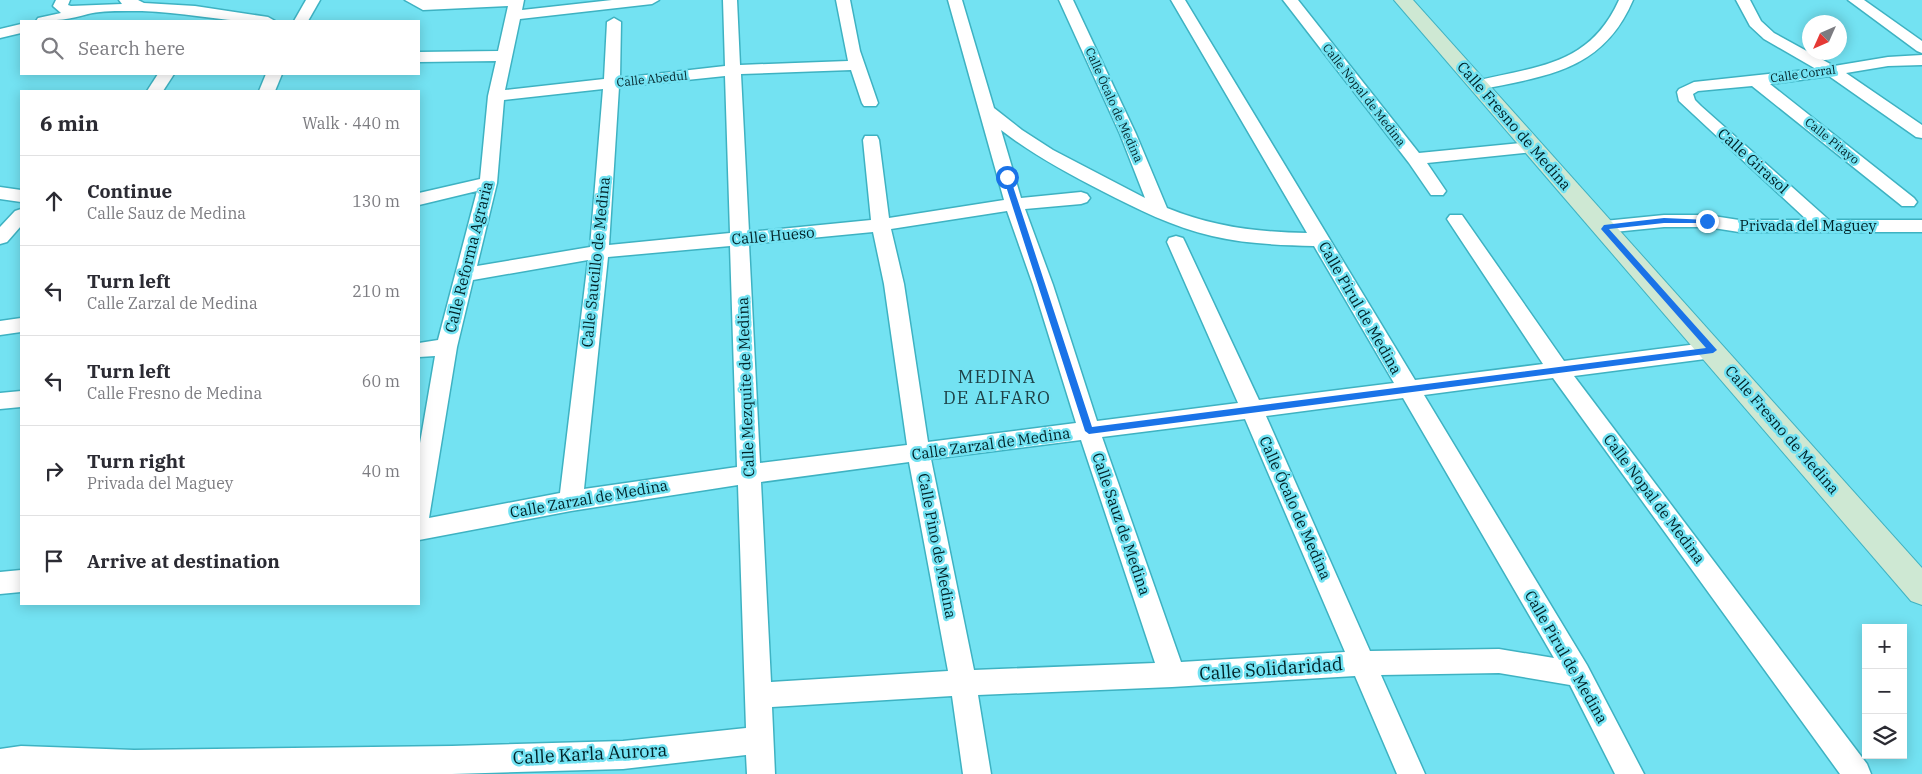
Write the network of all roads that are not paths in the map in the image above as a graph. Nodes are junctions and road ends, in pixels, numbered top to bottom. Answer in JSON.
{"nodes":[{"id":1,"x":63,"y":0,"type":"edge"},
{"id":2,"x":126,"y":0,"type":"edge"},
{"id":3,"x":313,"y":0,"type":"edge"},
{"id":4,"x":412,"y":0,"type":"edge"},
{"id":5,"x":652,"y":0,"type":"edge"},
{"id":6,"x":730,"y":0,"type":"edge"},
{"id":7,"x":844,"y":0,"type":"edge"},
{"id":8,"x":955,"y":0,"type":"edge"},
{"id":9,"x":1066,"y":0,"type":"edge"},
{"id":10,"x":1178,"y":0,"type":"edge"},
{"id":11,"x":1290,"y":0,"type":"edge"},
{"id":12,"x":1403,"y":0,"type":"edge"},
{"id":13,"x":1626,"y":0,"type":"edge"},
{"id":14,"x":1743,"y":0,"type":"edge"},
{"id":15,"x":1855,"y":0,"type":"edge"},
{"id":16,"x":604,"y":3,"type":"edge"},
{"id":17,"x":199,"y":5,"type":"edge"},
{"id":18,"x":516,"y":5,"type":"edge"},
{"id":19,"x":141,"y":7,"type":"junction"},
{"id":20,"x":77,"y":11,"type":"junction"},
{"id":21,"x":47,"y":20,"type":"edge"},
{"id":22,"x":106,"y":20,"type":"edge"},
{"id":23,"x":264,"y":20,"type":"edge"},
{"id":24,"x":302,"y":20,"type":"edge"},
{"id":25,"x":614,"y":22,"type":"dead end"},
{"id":26,"x":20,"y":28,"type":"edge"},
{"id":27,"x":0,"y":34,"type":"edge"},
{"id":28,"x":1922,"y":48,"type":"edge"},
{"id":29,"x":504,"y":56,"type":"junction"},
{"id":30,"x":420,"y":57,"type":"edge"},
{"id":31,"x":854,"y":58,"type":"junction"},
{"id":32,"x":1922,"y":60,"type":"edge"},
{"id":33,"x":733,"y":70,"type":"junction"},
{"id":34,"x":1832,"y":71,"type":"junction"},
{"id":35,"x":165,"y":75,"type":"edge"},
{"id":36,"x":274,"y":75,"type":"edge"},
{"id":37,"x":1756,"y":81,"type":"junction"},
{"id":38,"x":612,"y":83,"type":"junction"},
{"id":39,"x":1478,"y":85,"type":"junction"},
{"id":40,"x":155,"y":90,"type":"edge"},
{"id":41,"x":267,"y":90,"type":"edge"},
{"id":42,"x":1686,"y":92,"type":"joint"},
{"id":43,"x":496,"y":96,"type":"junction"},
{"id":44,"x":870,"y":103,"type":"dead end"},
{"id":45,"x":987,"y":110,"type":"junction"},
{"id":46,"x":1922,"y":133,"type":"edge"},
{"id":47,"x":871,"y":140,"type":"dead end"},
{"id":48,"x":1532,"y":147,"type":"junction"},
{"id":49,"x":1415,"y":159,"type":"junction"},
{"id":50,"x":488,"y":183,"type":"junction"},
{"id":51,"x":1437,"y":190,"type":"dead end"},
{"id":52,"x":0,"y":194,"type":"edge"},
{"id":53,"x":20,"y":196,"type":"edge"},
{"id":54,"x":1081,"y":198,"type":"dead end"},
{"id":55,"x":420,"y":199,"type":"edge"},
{"id":56,"x":1908,"y":202,"type":"dead end"},
{"id":57,"x":1014,"y":204,"type":"junction"},
{"id":58,"x":1159,"y":211,"type":"junction"},
{"id":59,"x":20,"y":216,"type":"edge"},
{"id":60,"x":1456,"y":219,"type":"dead end"},
{"id":61,"x":881,"y":225,"type":"junction"},
{"id":62,"x":1922,"y":226,"type":"edge"},
{"id":63,"x":1604,"y":227,"type":"junction"},
{"id":64,"x":1826,"y":227,"type":"junction"},
{"id":65,"x":0,"y":238,"type":"edge"},
{"id":66,"x":741,"y":238,"type":"junction"},
{"id":67,"x":1321,"y":240,"type":"junction"},
{"id":68,"x":1176,"y":242,"type":"dead end"},
{"id":69,"x":599,"y":252,"type":"junction"},
{"id":70,"x":465,"y":275,"type":"junction"},
{"id":71,"x":20,"y":325,"type":"edge"},
{"id":72,"x":0,"y":328,"type":"edge"},
{"id":73,"x":447,"y":347,"type":"junction"},
{"id":74,"x":420,"y":350,"type":"edge"},
{"id":75,"x":1713,"y":350,"type":"junction"},
{"id":76,"x":1559,"y":371,"type":"junction"},
{"id":77,"x":1407,"y":388,"type":"junction"},
{"id":78,"x":20,"y":398,"type":"edge"},
{"id":79,"x":0,"y":401,"type":"edge"},
{"id":80,"x":1252,"y":410,"type":"junction"},
{"id":81,"x":1089,"y":431,"type":"junction"},
{"id":82,"x":919,"y":454,"type":"junction"},
{"id":83,"x":748,"y":474,"type":"junction"},
{"id":84,"x":571,"y":501,"type":"junction"},
{"id":85,"x":420,"y":508,"type":"edge"},
{"id":86,"x":420,"y":530,"type":"edge"},
{"id":87,"x":20,"y":580,"type":"edge"},
{"id":88,"x":0,"y":583,"type":"edge"},
{"id":89,"x":1922,"y":591,"type":"edge"},
{"id":90,"x":1363,"y":663,"type":"junction"},
{"id":91,"x":1578,"y":674,"type":"junction"},
{"id":92,"x":1172,"y":676,"type":"junction"},
{"id":93,"x":963,"y":683,"type":"junction"},
{"id":94,"x":758,"y":695,"type":"junction"},
{"id":95,"x":759,"y":740,"type":"junction"},
{"id":96,"x":0,"y":763,"type":"edge"},
{"id":97,"x":621,"y":765,"type":"edge"},
{"id":98,"x":450,"y":767,"type":"edge"},
{"id":99,"x":294,"y":768,"type":"edge"},
{"id":100,"x":131,"y":769,"type":"edge"},
{"id":101,"x":761,"y":774,"type":"edge"},
{"id":102,"x":977,"y":774,"type":"edge"},
{"id":103,"x":1411,"y":774,"type":"edge"},
{"id":104,"x":1630,"y":774,"type":"edge"},
{"id":105,"x":1858,"y":774,"type":"edge"}],
"edges":[{"from":1,"to":20,"type":"street"},
{"from":2,"to":19,"type":"street"},
{"from":3,"to":24,"type":"street"},
{"from":4,"to":18,"type":"street"},
{"from":5,"to":16,"type":"street"},
{"from":6,"to":33,"type":"street","name":"Calle Mezquite de Medina"},
{"from":7,"to":31,"type":"street"},
{"from":8,"to":45,"type":"street","name":"Calle Sauz de Medina"},
{"from":9,"to":58,"type":"street","name":"Calle Ócalo de Medina"},
{"from":10,"to":67,"type":"street","name":"Calle Pirul de Medina"},
{"from":11,"to":49,"type":"street","name":"Calle Nopal de Medina"},
{"from":12,"to":39,"type":"street","name":"Calle Fresno de Medina"},
{"from":13,"to":39,"type":"street"},
{"from":14,"to":34,"type":"street"},
{"from":15,"to":28,"type":"street"},
{"from":16,"to":18,"type":"street"},
{"from":17,"to":19,"type":"street"},
{"from":17,"to":23,"type":"street"},
{"from":18,"to":29,"type":"street","name":"Calle Reforma Agraria"},
{"from":19,"to":20,"type":"street"},
{"from":20,"to":21,"type":"street"},
{"from":20,"to":22,"type":"street"},
{"from":25,"to":38,"type":"street","name":"Calle Saucillo de Medina"},
{"from":26,"to":27,"type":"street"},
{"from":29,"to":30,"type":"street"},
{"from":29,"to":43,"type":"street","name":"Calle Reforma Agraria"},
{"from":31,"to":33,"type":"street","name":"Calle Abedul"},
{"from":31,"to":44,"type":"street"},
{"from":32,"to":34,"type":"street","name":"Calle Corral"},
{"from":33,"to":38,"type":"street","name":"Calle Abedul"},
{"from":33,"to":66,"type":"street","name":"Calle Mezquite de Medina"},
{"from":34,"to":37,"type":"street","name":"Calle Corral"},
{"from":34,"to":46,"type":"street"},
{"from":35,"to":40,"type":"street"},
{"from":36,"to":41,"type":"street"},
{"from":37,"to":42,"type":"street","name":"Calle Corral"},
{"from":37,"to":56,"type":"street","name":"Calle Pitayo"},
{"from":38,"to":43,"type":"street","name":"Calle Abedul"},
{"from":38,"to":69,"type":"street","name":"Calle Saucillo de Medina"},
{"from":39,"to":48,"type":"street","name":"Calle Fresno de Medina"},
{"from":42,"to":64,"type":"street","name":"Calle Girasol"},
{"from":43,"to":50,"type":"street","name":"Calle Reforma Agraria"},
{"from":45,"to":57,"type":"street","name":"Calle Sauz de Medina"},
{"from":45,"to":58,"type":"street"},
{"from":47,"to":61,"type":"street","name":"Calle Pino de Medina"},
{"from":48,"to":49,"type":"street"},
{"from":48,"to":63,"type":"street","name":"Calle Fresno de Medina"},
{"from":49,"to":51,"type":"street","name":"Calle Nopal de Medina"},
{"from":50,"to":55,"type":"street"},
{"from":50,"to":70,"type":"street","name":"Calle Reforma Agraria"},
{"from":52,"to":53,"type":"street"},
{"from":54,"to":57,"type":"street","name":"Calle Hueso"},
{"from":57,"to":61,"type":"street","name":"Calle Hueso"},
{"from":57,"to":81,"type":"street","name":"Calle Sauz de Medina"},
{"from":58,"to":67,"type":"street"},
{"from":59,"to":65,"type":"street"},
{"from":60,"to":76,"type":"street","name":"Calle Nopal de Medina"},
{"from":61,"to":66,"type":"street","name":"Calle Hueso"},
{"from":61,"to":82,"type":"street","name":"Calle Pino de Medina"},
{"from":62,"to":64,"type":"street","name":"Privada del Maguey"},
{"from":63,"to":64,"type":"street","name":"Privada del Maguey"},
{"from":63,"to":75,"type":"street","name":"Calle Fresno de Medina"},
{"from":66,"to":69,"type":"street","name":"Calle Hueso"},
{"from":66,"to":83,"type":"street","name":"Calle Mezquite de Medina"},
{"from":67,"to":77,"type":"street","name":"Calle Pirul de Medina"},
{"from":68,"to":80,"type":"street","name":"Calle Ócalo de Medina"},
{"from":69,"to":70,"type":"street","name":"Calle Hueso"},
{"from":69,"to":84,"type":"street","name":"Calle Saucillo de Medina"},
{"from":70,"to":73,"type":"street","name":"Calle Reforma Agraria"},
{"from":71,"to":72,"type":"street"},
{"from":73,"to":74,"type":"street"},
{"from":73,"to":85,"type":"street","name":"Calle Reforma Agraria"},
{"from":75,"to":76,"type":"street","name":"Calle Zarzal de Medina"},
{"from":75,"to":89,"type":"street","name":"Calle Fresno de Medina"},
{"from":76,"to":77,"type":"street","name":"Calle Zarzal de Medina"},
{"from":76,"to":105,"type":"street","name":"Calle Nopal de Medina"},
{"from":77,"to":80,"type":"street","name":"Calle Zarzal de Medina"},
{"from":77,"to":91,"type":"street","name":"Calle Pirul de Medina"},
{"from":78,"to":79,"type":"street"},
{"from":80,"to":81,"type":"street","name":"Calle Zarzal de Medina"},
{"from":80,"to":90,"type":"street","name":"Calle Ócalo de Medina"},
{"from":81,"to":82,"type":"street","name":"Calle Zarzal de Medina"},
{"from":81,"to":92,"type":"street","name":"Calle Sauz de Medina"},
{"from":82,"to":83,"type":"street","name":"Calle Zarzal de Medina"},
{"from":82,"to":93,"type":"street","name":"Calle Pino de Medina"},
{"from":83,"to":84,"type":"street","name":"Calle Zarzal de Medina"},
{"from":83,"to":94,"type":"street","name":"Calle Mezquite de Medina"},
{"from":84,"to":86,"type":"street","name":"Calle Zarzal de Medina"},
{"from":87,"to":88,"type":"street"},
{"from":90,"to":91,"type":"street","name":"Calle Solidaridad"},
{"from":90,"to":92,"type":"street","name":"Calle Solidaridad"},
{"from":90,"to":103,"type":"street","name":"Calle Ócalo de Medina"},
{"from":91,"to":104,"type":"street","name":"Calle Pirul de Medina"},
{"from":92,"to":93,"type":"street","name":"Calle Solidaridad"},
{"from":93,"to":94,"type":"street","name":"Calle Solidaridad"},
{"from":93,"to":102,"type":"street","name":"Calle Pino de Medina"},
{"from":94,"to":95,"type":"street","name":"Calle Mezquite de Medina"},
{"from":95,"to":97,"type":"street","name":"Calle Karla Aurora"},
{"from":95,"to":101,"type":"street","name":"Calle Mezquite de Medina"},
{"from":96,"to":100,"type":"street","name":"Calle Karla Aurora"},
{"from":97,"to":98,"type":"street","name":"Calle Karla Aurora"},
{"from":98,"to":99,"type":"street","name":"Calle Karla Aurora"},
{"from":99,"to":100,"type":"street","name":"Calle Karla Aurora"}]}
